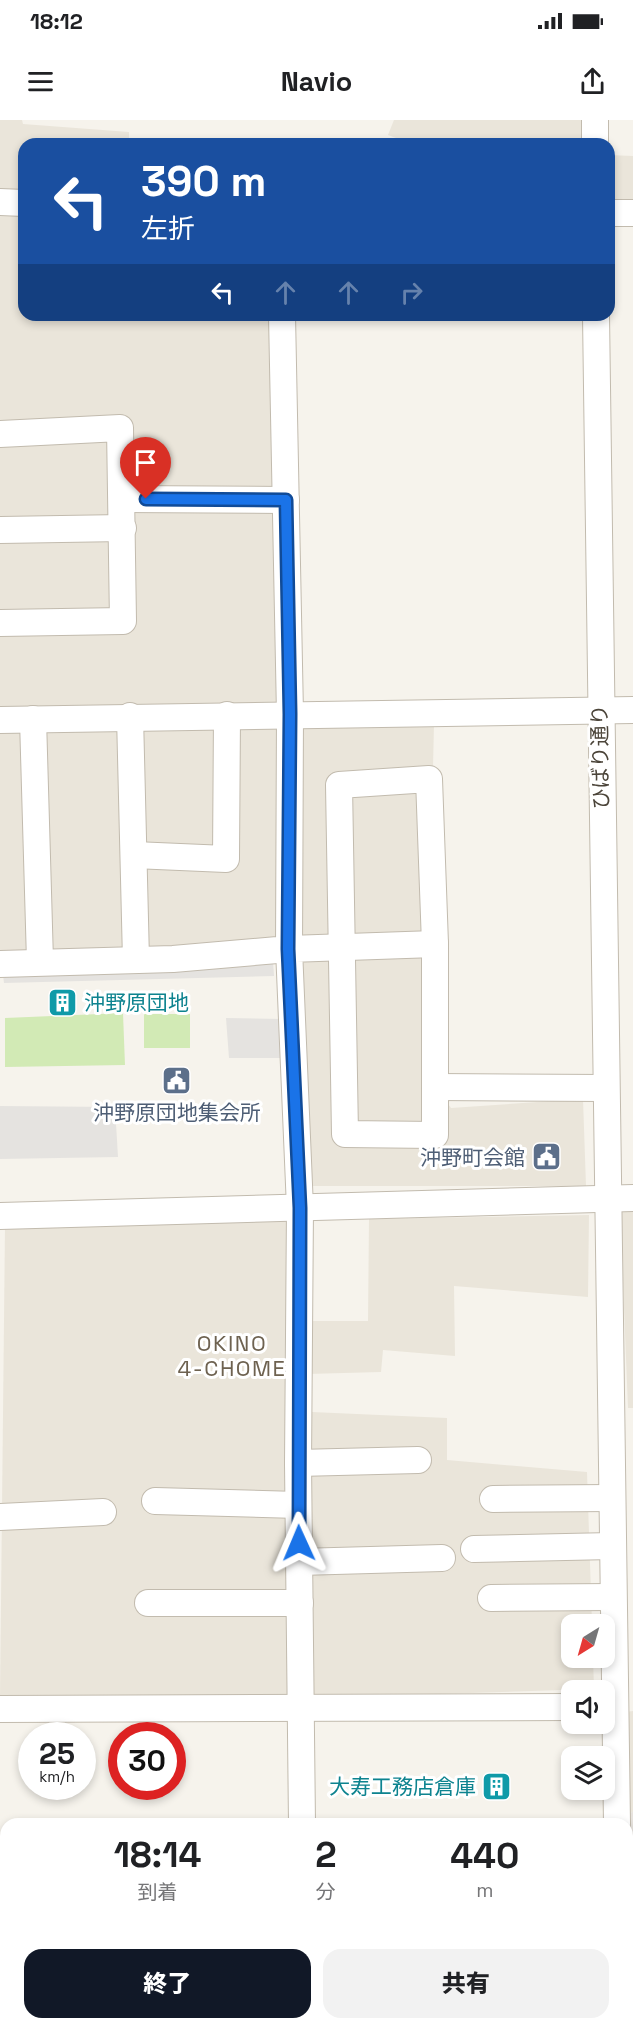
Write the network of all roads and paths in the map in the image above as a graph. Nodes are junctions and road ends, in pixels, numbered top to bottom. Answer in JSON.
{"nodes":[{"id":1,"x":595,"y":120,"type":"edge"},
{"id":2,"x":595,"y":138,"type":"edge"},
{"id":3,"x":0,"y":202,"type":"edge"},
{"id":4,"x":18,"y":203,"type":"edge"},
{"id":5,"x":615,"y":213,"type":"edge"},
{"id":6,"x":633,"y":213,"type":"edge"},
{"id":7,"x":282,"y":321,"type":"edge"},
{"id":8,"x":596,"y":321,"type":"edge"},
{"id":9,"x":0,"y":434,"type":"edge"},
{"id":10,"x":122,"y":499,"type":"junction"},
{"id":11,"x":286,"y":500,"type":"junction"},
{"id":12,"x":123,"y":528,"type":"junction"},
{"id":13,"x":0,"y":530,"type":"edge"},
{"id":14,"x":0,"y":623,"type":"edge"},
{"id":15,"x":633,"y":710,"type":"edge"},
{"id":16,"x":600,"y":711,"type":"junction"},
{"id":17,"x":290,"y":714,"type":"junction"},
{"id":18,"x":227,"y":715,"type":"junction"},
{"id":19,"x":130,"y":716,"type":"junction"},
{"id":20,"x":33,"y":719,"type":"junction"},
{"id":21,"x":0,"y":720,"type":"edge"},
{"id":22,"x":134,"y":855,"type":"junction"},
{"id":23,"x":435,"y":944,"type":"junction"},
{"id":24,"x":341,"y":947,"type":"junction"},
{"id":25,"x":288,"y":949,"type":"junction"},
{"id":26,"x":136,"y":960,"type":"junction"},
{"id":27,"x":40,"y":962,"type":"junction"},
{"id":28,"x":0,"y":964,"type":"edge"},
{"id":29,"x":435,"y":1087,"type":"junction"},
{"id":30,"x":605,"y":1088,"type":"junction"},
{"id":31,"x":633,"y":1198,"type":"edge"},
{"id":32,"x":606,"y":1199,"type":"junction"},
{"id":33,"x":300,"y":1208,"type":"junction"},
{"id":34,"x":0,"y":1216,"type":"edge"},
{"id":35,"x":418,"y":1460,"type":"dead end"},
{"id":36,"x":298,"y":1463,"type":"junction"},
{"id":37,"x":611,"y":1498,"type":"junction"},
{"id":38,"x":494,"y":1499,"type":"dead end"},
{"id":39,"x":155,"y":1501,"type":"dead end"},
{"id":40,"x":298,"y":1505,"type":"junction"},
{"id":41,"x":103,"y":1512,"type":"dead end"},
{"id":42,"x":0,"y":1517,"type":"edge"},
{"id":43,"x":612,"y":1546,"type":"junction"},
{"id":44,"x":474,"y":1549,"type":"dead end"},
{"id":45,"x":442,"y":1558,"type":"dead end"},
{"id":46,"x":299,"y":1562,"type":"junction"},
{"id":47,"x":613,"y":1597,"type":"junction"},
{"id":48,"x":491,"y":1598,"type":"dead end"},
{"id":49,"x":148,"y":1603,"type":"dead end"},
{"id":50,"x":300,"y":1604,"type":"junction"},
{"id":51,"x":561,"y":1707,"type":"edge"},
{"id":52,"x":617,"y":1707,"type":"edge"},
{"id":53,"x":300,"y":1708,"type":"junction"},
{"id":54,"x":0,"y":1709,"type":"edge"},
{"id":55,"x":624,"y":1771,"type":"edge"},
{"id":56,"x":302,"y":1818,"type":"edge"},
{"id":57,"x":618,"y":1818,"type":"edge"}],
"edges":[{"from":1,"to":2,"type":"street"},
{"from":3,"to":4,"type":"street"},
{"from":5,"to":6,"type":"street"},
{"from":7,"to":11,"type":"street"},
{"from":8,"to":16,"type":"street","name":"ひばり通り"},
{"from":9,"to":10,"type":"street"},
{"from":10,"to":11,"type":"street"},
{"from":10,"to":12,"type":"street"},
{"from":11,"to":17,"type":"street"},
{"from":12,"to":13,"type":"street"},
{"from":12,"to":14,"type":"street"},
{"from":15,"to":16,"type":"street"},
{"from":16,"to":17,"type":"street"},
{"from":16,"to":30,"type":"street","name":"ひばり通り"},
{"from":17,"to":18,"type":"street"},
{"from":17,"to":25,"type":"street"},
{"from":18,"to":19,"type":"street"},
{"from":18,"to":22,"type":"street"},
{"from":19,"to":20,"type":"street"},
{"from":19,"to":22,"type":"street"},
{"from":20,"to":21,"type":"street"},
{"from":20,"to":27,"type":"street"},
{"from":22,"to":26,"type":"street"},
{"from":23,"to":24,"type":"street"},
{"from":23,"to":24,"type":"street"},
{"from":23,"to":29,"type":"street"},
{"from":24,"to":25,"type":"street"},
{"from":24,"to":29,"type":"street"},
{"from":25,"to":26,"type":"street"},
{"from":25,"to":33,"type":"street"},
{"from":26,"to":27,"type":"street"},
{"from":27,"to":28,"type":"street"},
{"from":29,"to":30,"type":"street"},
{"from":30,"to":32,"type":"street","name":"ひばり通り"},
{"from":31,"to":32,"type":"street"},
{"from":32,"to":33,"type":"street"},
{"from":32,"to":37,"type":"street","name":"ひばり通り"},
{"from":33,"to":34,"type":"street"},
{"from":33,"to":36,"type":"street"},
{"from":35,"to":36,"type":"street"},
{"from":36,"to":40,"type":"street"},
{"from":37,"to":38,"type":"street"},
{"from":37,"to":43,"type":"street","name":"ひばり通り"},
{"from":39,"to":40,"type":"street"},
{"from":40,"to":46,"type":"street"},
{"from":41,"to":42,"type":"street"},
{"from":43,"to":44,"type":"street"},
{"from":43,"to":47,"type":"street","name":"ひばり通り"},
{"from":45,"to":46,"type":"street"},
{"from":46,"to":50,"type":"street"},
{"from":47,"to":48,"type":"street"},
{"from":47,"to":52,"type":"street","name":"ひばり通り"},
{"from":49,"to":50,"type":"street"},
{"from":50,"to":53,"type":"street"},
{"from":51,"to":53,"type":"street"},
{"from":52,"to":55,"type":"street"},
{"from":53,"to":54,"type":"street"},
{"from":53,"to":56,"type":"street"},
{"from":55,"to":57,"type":"street"}]}
